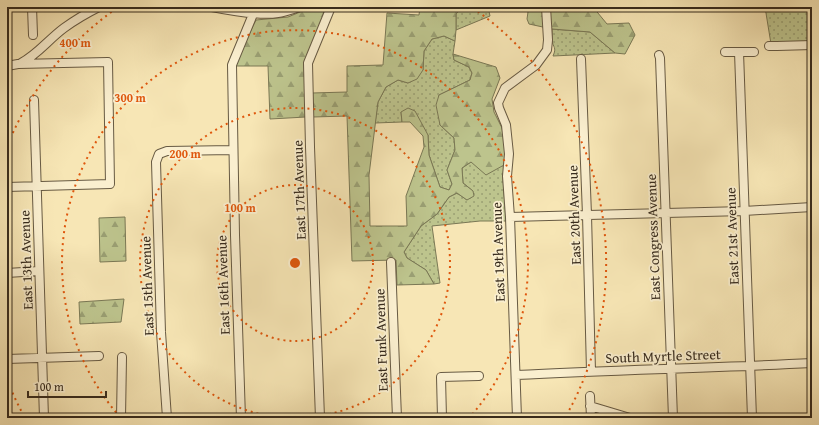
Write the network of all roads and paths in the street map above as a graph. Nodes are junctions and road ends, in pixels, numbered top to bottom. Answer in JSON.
{"nodes":[{"id":1,"x":32,"y":7,"type":"edge"},
{"id":2,"x":99,"y":7,"type":"edge"},
{"id":3,"x":212,"y":7,"type":"edge"},
{"id":4,"x":300,"y":7,"type":"edge"},
{"id":5,"x":546,"y":7,"type":"edge"},
{"id":6,"x":328,"y":9,"type":"edge"},
{"id":7,"x":255,"y":10,"type":"edge"},
{"id":8,"x":33,"y":35,"type":"dead end"},
{"id":9,"x":812,"y":44,"type":"edge"},
{"id":10,"x":769,"y":46,"type":"dead end"},
{"id":11,"x":725,"y":52,"type":"dead end"},
{"id":12,"x":739,"y":52,"type":"junction"},
{"id":13,"x":754,"y":52,"type":"dead end"},
{"id":14,"x":659,"y":55,"type":"dead end"},
{"id":15,"x":581,"y":59,"type":"dead end"},
{"id":16,"x":18,"y":64,"type":"junction"},
{"id":17,"x":7,"y":66,"type":"edge"},
{"id":18,"x":34,"y":100,"type":"dead end"},
{"id":19,"x":232,"y":150,"type":"junction"},
{"id":20,"x":37,"y":186,"type":"junction"},
{"id":21,"x":7,"y":187,"type":"edge"},
{"id":22,"x":812,"y":207,"type":"edge"},
{"id":23,"x":744,"y":211,"type":"junction"},
{"id":24,"x":665,"y":212,"type":"junction"},
{"id":25,"x":587,"y":215,"type":"junction"},
{"id":26,"x":510,"y":217,"type":"junction"},
{"id":27,"x":391,"y":262,"type":"dead end"},
{"id":28,"x":39,"y":272,"type":"junction"},
{"id":29,"x":7,"y":273,"type":"edge"},
{"id":30,"x":99,"y":356,"type":"dead end"},
{"id":31,"x":122,"y":357,"type":"dead end"},
{"id":32,"x":42,"y":358,"type":"junction"},
{"id":33,"x":7,"y":359,"type":"edge"},
{"id":34,"x":812,"y":363,"type":"edge"},
{"id":35,"x":750,"y":366,"type":"junction"},
{"id":36,"x":670,"y":369,"type":"junction"},
{"id":37,"x":591,"y":371,"type":"junction"},
{"id":38,"x":516,"y":375,"type":"junction"},
{"id":39,"x":479,"y":376,"type":"dead end"},
{"id":40,"x":590,"y":396,"type":"dead end"},
{"id":41,"x":590,"y":406,"type":"junction"},
{"id":42,"x":44,"y":418,"type":"edge"},
{"id":43,"x":121,"y":418,"type":"edge"},
{"id":44,"x":167,"y":418,"type":"edge"},
{"id":45,"x":241,"y":418,"type":"edge"},
{"id":46,"x":320,"y":418,"type":"edge"},
{"id":47,"x":397,"y":418,"type":"edge"},
{"id":48,"x":442,"y":418,"type":"edge"},
{"id":49,"x":517,"y":418,"type":"edge"},
{"id":50,"x":590,"y":418,"type":"edge"},
{"id":51,"x":630,"y":418,"type":"edge"},
{"id":52,"x":673,"y":418,"type":"edge"},
{"id":53,"x":752,"y":418,"type":"edge"}],
"edges":[{"from":1,"to":8,"type":"street"},
{"from":2,"to":16,"type":"street"},
{"from":3,"to":7,"type":"street"},
{"from":4,"to":7,"type":"street"},
{"from":5,"to":26,"type":"street","name":"East 19th Avenue"},
{"from":6,"to":46,"type":"street","name":"East 17th Avenue"},
{"from":7,"to":19,"type":"street","name":"East 16th Avenue"},
{"from":9,"to":10,"type":"street"},
{"from":11,"to":12,"type":"street"},
{"from":12,"to":13,"type":"street"},
{"from":12,"to":23,"type":"street","name":"East 21st Avenue"},
{"from":14,"to":24,"type":"street","name":"East Congress Avenue"},
{"from":15,"to":25,"type":"street","name":"East 20th Avenue"},
{"from":16,"to":17,"type":"street"},
{"from":16,"to":20,"type":"street"},
{"from":18,"to":20,"type":"street","name":"East 13th Avenue"},
{"from":19,"to":44,"type":"street","name":"East 15th Avenue"},
{"from":19,"to":45,"type":"street","name":"East 16th Avenue"},
{"from":20,"to":21,"type":"street"},
{"from":20,"to":28,"type":"street","name":"East 13th Avenue"},
{"from":22,"to":23,"type":"street"},
{"from":23,"to":24,"type":"street"},
{"from":23,"to":35,"type":"street","name":"East 21st Avenue"},
{"from":24,"to":25,"type":"street"},
{"from":24,"to":36,"type":"street","name":"East Congress Avenue"},
{"from":25,"to":26,"type":"street"},
{"from":25,"to":37,"type":"street","name":"East 20th Avenue"},
{"from":26,"to":38,"type":"street","name":"East 19th Avenue"},
{"from":27,"to":47,"type":"street","name":"East Funk Avenue"},
{"from":28,"to":29,"type":"street"},
{"from":28,"to":32,"type":"street","name":"East 13th Avenue"},
{"from":30,"to":32,"type":"street"},
{"from":31,"to":43,"type":"street"},
{"from":32,"to":33,"type":"street"},
{"from":32,"to":42,"type":"street","name":"East 13th Avenue"},
{"from":34,"to":35,"type":"street","name":"South Myrtle Street"},
{"from":35,"to":36,"type":"street","name":"South Myrtle Street"},
{"from":35,"to":53,"type":"street","name":"East 21st Avenue"},
{"from":36,"to":37,"type":"street","name":"South Myrtle Street"},
{"from":36,"to":52,"type":"street","name":"East Congress Avenue"},
{"from":37,"to":38,"type":"street","name":"South Myrtle Street"},
{"from":38,"to":49,"type":"street","name":"East 19th Avenue"},
{"from":39,"to":48,"type":"street"},
{"from":40,"to":41,"type":"street"},
{"from":41,"to":50,"type":"street"},
{"from":41,"to":51,"type":"street"}]}
